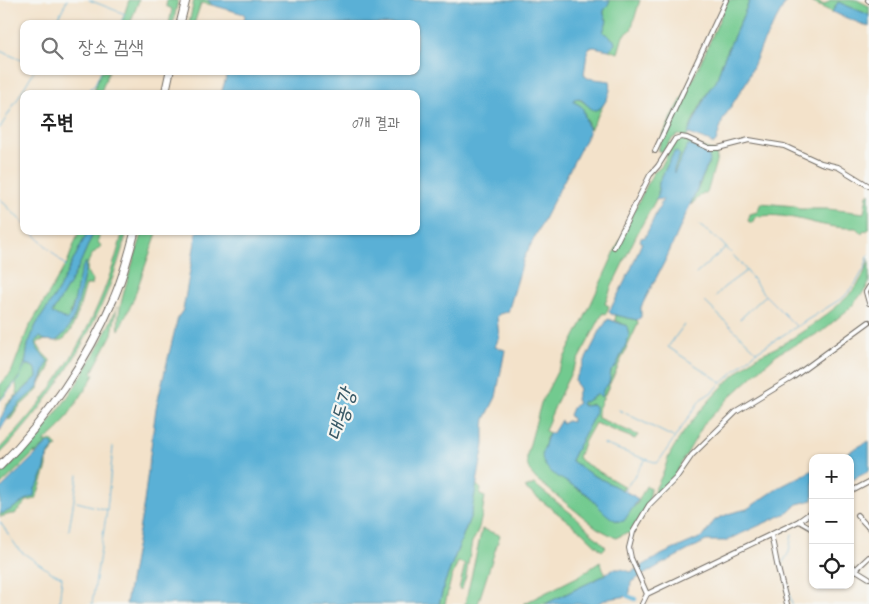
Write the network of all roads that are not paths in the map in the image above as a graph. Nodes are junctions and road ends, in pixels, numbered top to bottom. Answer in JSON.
{"nodes":[{"id":1,"x":186,"y":0,"type":"edge"},
{"id":2,"x":726,"y":0,"type":"edge"},
{"id":3,"x":181,"y":20,"type":"edge"},
{"id":4,"x":169,"y":75,"type":"edge"},
{"id":5,"x":166,"y":90,"type":"edge"},
{"id":6,"x":655,"y":150,"type":"dead end"},
{"id":7,"x":869,"y":186,"type":"edge"},
{"id":8,"x":134,"y":235,"type":"edge"},
{"id":9,"x":614,"y":247,"type":"dead end"},
{"id":10,"x":869,"y":287,"type":"edge"},
{"id":11,"x":869,"y":303,"type":"edge"},
{"id":12,"x":869,"y":322,"type":"edge"},
{"id":13,"x":0,"y":466,"type":"edge"},
{"id":14,"x":869,"y":482,"type":"edge"},
{"id":15,"x":854,"y":490,"type":"edge"},
{"id":16,"x":809,"y":514,"type":"edge"},
{"id":17,"x":857,"y":515,"type":"dead end"},
{"id":18,"x":799,"y":521,"type":"junction"},
{"id":19,"x":809,"y":527,"type":"edge"},
{"id":20,"x":869,"y":528,"type":"edge"},
{"id":21,"x":772,"y":534,"type":"junction"},
{"id":22,"x":869,"y":557,"type":"edge"},
{"id":23,"x":854,"y":568,"type":"edge"},
{"id":24,"x":856,"y":570,"type":"junction"},
{"id":25,"x":869,"y":578,"type":"edge"},
{"id":26,"x":648,"y":594,"type":"junction"},
{"id":27,"x":642,"y":604,"type":"edge"},
{"id":28,"x":787,"y":604,"type":"edge"}],
"edges":[{"from":1,"to":3,"type":"highway"},
{"from":2,"to":6,"type":"street"},
{"from":4,"to":5,"type":"highway"},
{"from":7,"to":9,"type":"street"},
{"from":8,"to":13,"type":"highway"},
{"from":10,"to":11,"type":"street"},
{"from":12,"to":26,"type":"street"},
{"from":14,"to":15,"type":"street"},
{"from":16,"to":18,"type":"street"},
{"from":17,"to":20,"type":"street"},
{"from":18,"to":19,"type":"street"},
{"from":18,"to":21,"type":"street"},
{"from":21,"to":26,"type":"street"},
{"from":21,"to":28,"type":"street"},
{"from":22,"to":24,"type":"street"},
{"from":23,"to":24,"type":"street"},
{"from":24,"to":25,"type":"street"},
{"from":26,"to":27,"type":"street"}]}
